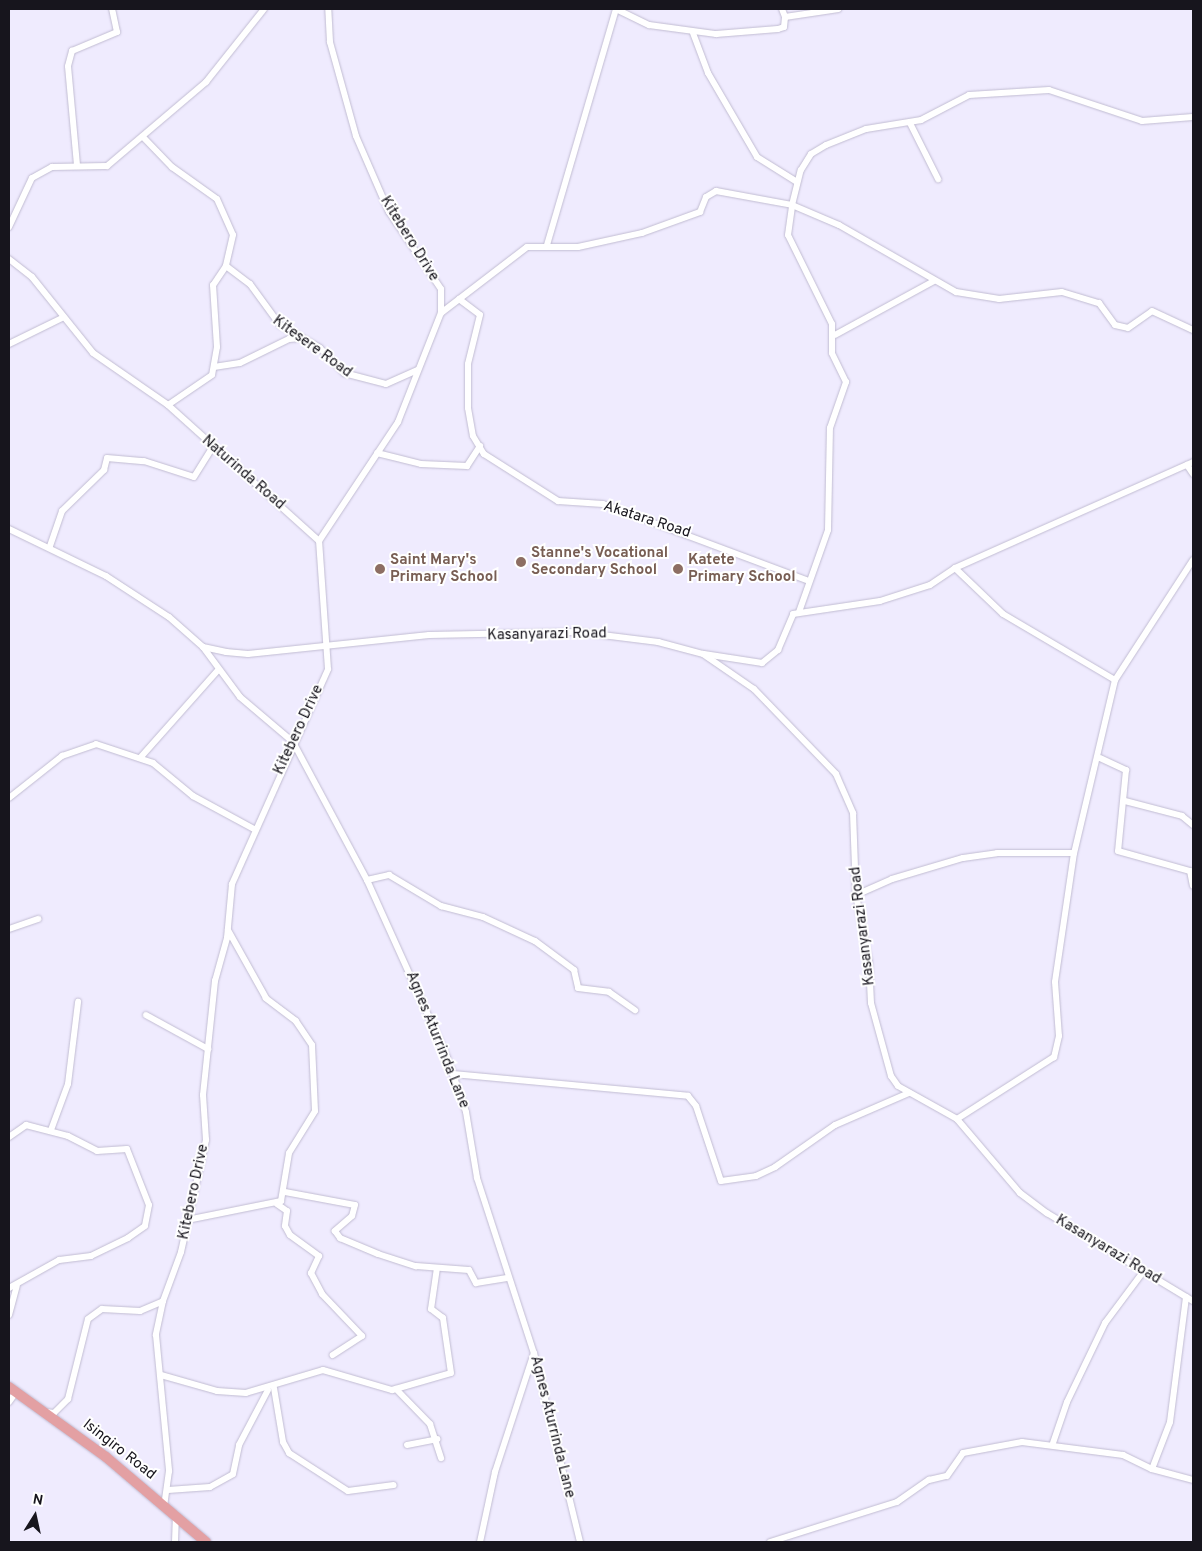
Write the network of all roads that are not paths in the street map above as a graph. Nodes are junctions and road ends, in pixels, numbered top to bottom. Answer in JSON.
{"nodes":[{"id":1,"x":112,"y":9,"type":"edge"},
{"id":2,"x":264,"y":9,"type":"edge"},
{"id":3,"x":328,"y":9,"type":"edge"},
{"id":4,"x":616,"y":9,"type":"edge"},
{"id":5,"x":782,"y":9,"type":"edge"},
{"id":6,"x":838,"y":9,"type":"edge"},
{"id":7,"x":785,"y":16,"type":"junction"},
{"id":8,"x":693,"y":33,"type":"junction"},
{"id":9,"x":1193,"y":117,"type":"edge"},
{"id":10,"x":910,"y":123,"type":"junction"},
{"id":11,"x":143,"y":137,"type":"junction"},
{"id":12,"x":77,"y":165,"type":"junction"},
{"id":13,"x":938,"y":179,"type":"dead end"},
{"id":14,"x":797,"y":182,"type":"junction"},
{"id":15,"x":792,"y":205,"type":"junction"},
{"id":16,"x":9,"y":227,"type":"edge"},
{"id":17,"x":547,"y":245,"type":"junction"},
{"id":18,"x":9,"y":259,"type":"edge"},
{"id":19,"x":226,"y":266,"type":"junction"},
{"id":20,"x":934,"y":280,"type":"junction"},
{"id":21,"x":459,"y":299,"type":"junction"},
{"id":22,"x":441,"y":313,"type":"junction"},
{"id":23,"x":64,"y":316,"type":"junction"},
{"id":24,"x":1193,"y":330,"type":"edge"},
{"id":25,"x":835,"y":335,"type":"junction"},
{"id":26,"x":304,"y":337,"type":"junction"},
{"id":27,"x":9,"y":344,"type":"edge"},
{"id":28,"x":214,"y":366,"type":"junction"},
{"id":29,"x":418,"y":370,"type":"junction"},
{"id":30,"x":168,"y":405,"type":"junction"},
{"id":31,"x":480,"y":446,"type":"junction"},
{"id":32,"x":212,"y":448,"type":"junction"},
{"id":33,"x":377,"y":453,"type":"junction"},
{"id":34,"x":1190,"y":463,"type":"edge"},
{"id":35,"x":1193,"y":474,"type":"edge"},
{"id":36,"x":9,"y":529,"type":"edge"},
{"id":37,"x":319,"y":541,"type":"junction"},
{"id":38,"x":50,"y":546,"type":"junction"},
{"id":39,"x":1193,"y":560,"type":"edge"},
{"id":40,"x":955,"y":568,"type":"junction"},
{"id":41,"x":806,"y":580,"type":"junction"},
{"id":42,"x":799,"y":612,"type":"junction"},
{"id":43,"x":328,"y":646,"type":"junction"},
{"id":44,"x":203,"y":647,"type":"junction"},
{"id":45,"x":703,"y":654,"type":"junction"},
{"id":46,"x":218,"y":670,"type":"junction"},
{"id":47,"x":1115,"y":680,"type":"junction"},
{"id":48,"x":292,"y":742,"type":"junction"},
{"id":49,"x":140,"y":758,"type":"junction"},
{"id":50,"x":1100,"y":758,"type":"junction"},
{"id":51,"x":9,"y":798,"type":"edge"},
{"id":52,"x":1125,"y":801,"type":"junction"},
{"id":53,"x":1193,"y":825,"type":"edge"},
{"id":54,"x":254,"y":829,"type":"junction"},
{"id":55,"x":1074,"y":853,"type":"junction"},
{"id":56,"x":367,"y":880,"type":"junction"},
{"id":57,"x":1193,"y":886,"type":"edge"},
{"id":58,"x":856,"y":895,"type":"junction"},
{"id":59,"x":38,"y":919,"type":"dead end"},
{"id":60,"x":9,"y":929,"type":"edge"},
{"id":61,"x":228,"y":929,"type":"junction"},
{"id":62,"x":78,"y":1002,"type":"dead end"},
{"id":63,"x":635,"y":1010,"type":"dead end"},
{"id":64,"x":146,"y":1015,"type":"dead end"},
{"id":65,"x":208,"y":1049,"type":"junction"},
{"id":66,"x":453,"y":1074,"type":"junction"},
{"id":67,"x":910,"y":1093,"type":"junction"},
{"id":68,"x":957,"y":1119,"type":"junction"},
{"id":69,"x":51,"y":1130,"type":"junction"},
{"id":70,"x":9,"y":1137,"type":"edge"},
{"id":71,"x":285,"y":1192,"type":"junction"},
{"id":72,"x":277,"y":1204,"type":"junction"},
{"id":73,"x":192,"y":1219,"type":"junction"},
{"id":74,"x":437,"y":1268,"type":"junction"},
{"id":75,"x":1143,"y":1272,"type":"junction"},
{"id":76,"x":509,"y":1278,"type":"junction"},
{"id":77,"x":16,"y":1286,"type":"junction"},
{"id":78,"x":9,"y":1288,"type":"edge"},
{"id":79,"x":1186,"y":1297,"type":"junction"},
{"id":80,"x":163,"y":1301,"type":"junction"},
{"id":81,"x":1193,"y":1301,"type":"edge"},
{"id":82,"x":9,"y":1315,"type":"edge"},
{"id":83,"x":534,"y":1353,"type":"junction"},
{"id":84,"x":333,"y":1355,"type":"dead end"},
{"id":85,"x":161,"y":1375,"type":"junction"},
{"id":86,"x":271,"y":1389,"type":"junction"},
{"id":87,"x":396,"y":1389,"type":"junction"},
{"id":88,"x":12,"y":1390,"type":"edge"},
{"id":89,"x":9,"y":1402,"type":"edge"},
{"id":90,"x":44,"y":1412,"type":"junction"},
{"id":91,"x":437,"y":1439,"type":"junction"},
{"id":92,"x":1053,"y":1443,"type":"junction"},
{"id":93,"x":407,"y":1444,"type":"dead end"},
{"id":94,"x":441,"y":1458,"type":"dead end"},
{"id":95,"x":1152,"y":1469,"type":"junction"},
{"id":96,"x":1193,"y":1480,"type":"edge"},
{"id":97,"x":394,"y":1485,"type":"dead end"},
{"id":98,"x":168,"y":1490,"type":"junction"},
{"id":99,"x":164,"y":1505,"type":"junction"},
{"id":100,"x":176,"y":1517,"type":"junction"},
{"id":101,"x":175,"y":1542,"type":"edge"},
{"id":102,"x":206,"y":1542,"type":"edge"},
{"id":103,"x":480,"y":1542,"type":"edge"},
{"id":104,"x":580,"y":1542,"type":"edge"},
{"id":105,"x":770,"y":1542,"type":"edge"}],
"edges":[{"from":1,"to":12,"type":"street"},
{"from":2,"to":11,"type":"street"},
{"from":3,"to":22,"type":"street","name":"Kitebero Drive"},
{"from":4,"to":8,"type":"street"},
{"from":4,"to":17,"type":"street"},
{"from":5,"to":7,"type":"street"},
{"from":6,"to":7,"type":"street"},
{"from":7,"to":8,"type":"street"},
{"from":8,"to":14,"type":"street"},
{"from":9,"to":10,"type":"street"},
{"from":10,"to":13,"type":"street"},
{"from":10,"to":14,"type":"street"},
{"from":11,"to":12,"type":"street"},
{"from":11,"to":19,"type":"street"},
{"from":12,"to":16,"type":"street"},
{"from":14,"to":15,"type":"street"},
{"from":15,"to":17,"type":"street"},
{"from":15,"to":20,"type":"street"},
{"from":15,"to":25,"type":"street"},
{"from":17,"to":21,"type":"street"},
{"from":18,"to":23,"type":"street","name":"Naturinda Road"},
{"from":19,"to":26,"type":"street","name":"Kitesere Road"},
{"from":19,"to":28,"type":"street"},
{"from":20,"to":24,"type":"street"},
{"from":20,"to":25,"type":"street"},
{"from":21,"to":22,"type":"street"},
{"from":21,"to":31,"type":"street","name":"Akatara Road"},
{"from":22,"to":29,"type":"street","name":"Kitebero Drive"},
{"from":23,"to":27,"type":"street"},
{"from":23,"to":30,"type":"street","name":"Naturinda Road"},
{"from":25,"to":41,"type":"street"},
{"from":26,"to":28,"type":"street"},
{"from":26,"to":29,"type":"street","name":"Kitesere Road"},
{"from":28,"to":30,"type":"street"},
{"from":29,"to":33,"type":"street","name":"Kitebero Drive"},
{"from":30,"to":32,"type":"street","name":"Naturinda Road"},
{"from":31,"to":33,"type":"street"},
{"from":31,"to":41,"type":"street","name":"Akatara Road"},
{"from":32,"to":37,"type":"street","name":"Naturinda Road"},
{"from":32,"to":38,"type":"street"},
{"from":33,"to":37,"type":"street","name":"Kitebero Drive"},
{"from":34,"to":35,"type":"street"},
{"from":34,"to":40,"type":"street"},
{"from":36,"to":38,"type":"street"},
{"from":37,"to":43,"type":"street","name":"Kitebero Drive"},
{"from":38,"to":44,"type":"street"},
{"from":39,"to":47,"type":"street"},
{"from":40,"to":42,"type":"street"},
{"from":40,"to":47,"type":"street"},
{"from":41,"to":42,"type":"street"},
{"from":42,"to":45,"type":"street"},
{"from":43,"to":44,"type":"street","name":"Kasanyarazi Road"},
{"from":43,"to":45,"type":"street","name":"Kasanyarazi Road"},
{"from":43,"to":48,"type":"street","name":"Kitebero Drive"},
{"from":44,"to":46,"type":"street","name":"Agnes Aturrinda Lane"},
{"from":45,"to":58,"type":"street","name":"Kasanyarazi Road"},
{"from":46,"to":48,"type":"street","name":"Agnes Aturrinda Lane"},
{"from":46,"to":49,"type":"street"},
{"from":47,"to":50,"type":"street"},
{"from":48,"to":54,"type":"street","name":"Kitebero Drive"},
{"from":48,"to":56,"type":"street","name":"Agnes Aturrinda Lane"},
{"from":49,"to":51,"type":"street"},
{"from":49,"to":54,"type":"street"},
{"from":50,"to":52,"type":"street"},
{"from":50,"to":55,"type":"street"},
{"from":52,"to":53,"type":"street"},
{"from":52,"to":57,"type":"street"},
{"from":54,"to":61,"type":"street","name":"Kitebero Drive"},
{"from":55,"to":58,"type":"street"},
{"from":55,"to":68,"type":"street"},
{"from":56,"to":63,"type":"street"},
{"from":56,"to":66,"type":"street","name":"Agnes Aturrinda Lane"},
{"from":58,"to":67,"type":"street","name":"Kasanyarazi Road"},
{"from":59,"to":60,"type":"street"},
{"from":61,"to":65,"type":"street","name":"Kitebero Drive"},
{"from":61,"to":71,"type":"street"},
{"from":62,"to":69,"type":"street"},
{"from":64,"to":65,"type":"street"},
{"from":65,"to":73,"type":"street","name":"Kitebero Drive"},
{"from":66,"to":67,"type":"street"},
{"from":66,"to":76,"type":"street","name":"Agnes Aturrinda Lane"},
{"from":67,"to":68,"type":"street","name":"Kasanyarazi Road"},
{"from":68,"to":75,"type":"street","name":"Kasanyarazi Road"},
{"from":69,"to":70,"type":"street"},
{"from":69,"to":77,"type":"street"},
{"from":71,"to":72,"type":"street"},
{"from":71,"to":74,"type":"street"},
{"from":72,"to":73,"type":"street"},
{"from":72,"to":84,"type":"street"},
{"from":73,"to":80,"type":"street","name":"Kitebero Drive"},
{"from":74,"to":76,"type":"street"},
{"from":74,"to":87,"type":"street"},
{"from":75,"to":79,"type":"street","name":"Kasanyarazi Road"},
{"from":75,"to":92,"type":"street"},
{"from":76,"to":83,"type":"street","name":"Agnes Aturrinda Lane"},
{"from":77,"to":78,"type":"street"},
{"from":77,"to":82,"type":"street"},
{"from":79,"to":81,"type":"street","name":"Kasanyarazi Road"},
{"from":79,"to":95,"type":"street"},
{"from":80,"to":85,"type":"street","name":"Kitebero Drive"},
{"from":80,"to":90,"type":"street"},
{"from":83,"to":103,"type":"street"},
{"from":83,"to":104,"type":"street","name":"Agnes Aturrinda Lane"},
{"from":85,"to":86,"type":"street"},
{"from":85,"to":98,"type":"street","name":"Kitebero Drive"},
{"from":86,"to":87,"type":"street"},
{"from":86,"to":97,"type":"street"},
{"from":86,"to":98,"type":"street"},
{"from":87,"to":91,"type":"street"},
{"from":88,"to":89,"type":"street"},
{"from":88,"to":90,"type":"main road","name":"Isingiro Road"},
{"from":90,"to":99,"type":"main road","name":"Isingiro Road"},
{"from":91,"to":93,"type":"street"},
{"from":91,"to":94,"type":"street"},
{"from":92,"to":95,"type":"street"},
{"from":92,"to":105,"type":"street"},
{"from":95,"to":96,"type":"street"},
{"from":98,"to":99,"type":"street","name":"Kitebero Drive"},
{"from":99,"to":100,"type":"main road","name":"Isingiro Road"},
{"from":100,"to":101,"type":"street"},
{"from":100,"to":102,"type":"main road","name":"Isingiro Road"}]}
